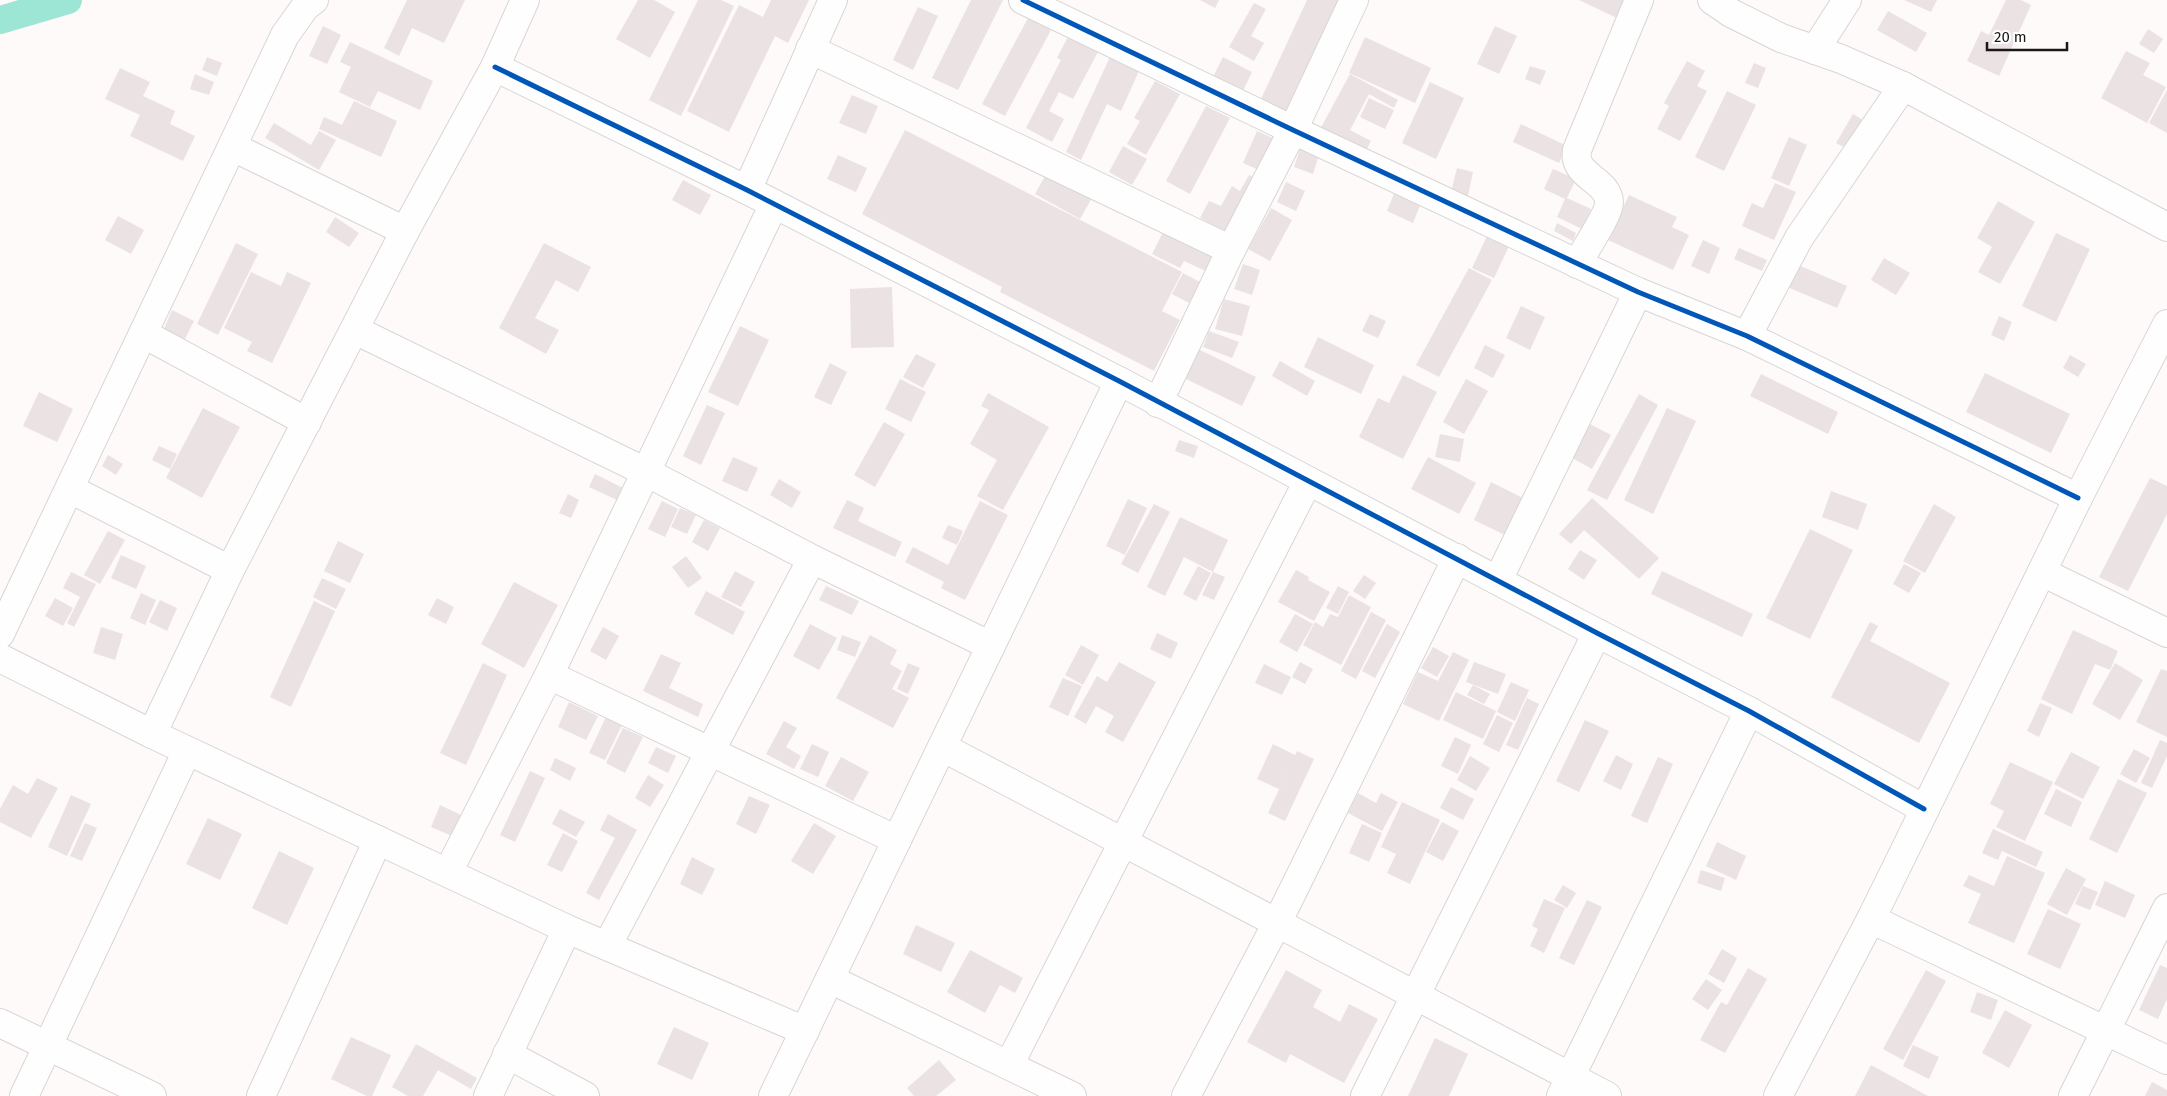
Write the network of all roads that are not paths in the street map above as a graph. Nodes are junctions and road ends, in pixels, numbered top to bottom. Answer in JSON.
{"nodes":[{"id":1,"x":314,"y":0,"type":"edge"},
{"id":2,"x":525,"y":0,"type":"edge"},
{"id":3,"x":833,"y":0,"type":"edge"},
{"id":4,"x":1023,"y":0,"type":"edge"},
{"id":5,"x":1354,"y":0,"type":"edge"},
{"id":6,"x":1639,"y":0,"type":"edge"},
{"id":7,"x":1712,"y":0,"type":"edge"},
{"id":8,"x":1847,"y":0,"type":"edge"},
{"id":9,"x":810,"y":48,"type":"junction"},
{"id":10,"x":1815,"y":50,"type":"junction"},
{"id":11,"x":495,"y":67,"type":"junction"},
{"id":12,"x":1903,"y":86,"type":"junction"},
{"id":13,"x":1293,"y":130,"type":"junction"},
{"id":14,"x":233,"y":147,"type":"junction"},
{"id":15,"x":747,"y":190,"type":"junction"},
{"id":16,"x":774,"y":204,"type":"junction"},
{"id":17,"x":2167,"y":227,"type":"edge"},
{"id":18,"x":405,"y":232,"type":"junction"},
{"id":19,"x":1231,"y":250,"type":"junction"},
{"id":20,"x":1577,"y":264,"type":"junction"},
{"id":21,"x":1638,"y":292,"type":"junction"},
{"id":22,"x":2167,"y":324,"type":"edge"},
{"id":23,"x":355,"y":330,"type":"junction"},
{"id":24,"x":144,"y":334,"type":"junction"},
{"id":25,"x":1747,"y":336,"type":"junction"},
{"id":26,"x":1119,"y":381,"type":"junction"},
{"id":27,"x":1158,"y":403,"type":"junction"},
{"id":28,"x":307,"y":422,"type":"junction"},
{"id":29,"x":646,"y":472,"type":"junction"},
{"id":30,"x":1308,"y":481,"type":"junction"},
{"id":31,"x":70,"y":489,"type":"junction"},
{"id":32,"x":2078,"y":498,"type":"junction"},
{"id":33,"x":812,"y":558,"type":"junction"},
{"id":34,"x":1456,"y":558,"type":"junction"},
{"id":35,"x":230,"y":570,"type":"junction"},
{"id":36,"x":2042,"y":572,"type":"junction"},
{"id":37,"x":1498,"y":580,"type":"junction"},
{"id":38,"x":1597,"y":633,"type":"junction"},
{"id":39,"x":2167,"y":633,"type":"edge"},
{"id":40,"x":0,"y":634,"type":"edge"},
{"id":41,"x":991,"y":646,"type":"junction"},
{"id":42,"x":0,"y":658,"type":"edge"},
{"id":43,"x":549,"y":675,"type":"junction"},
{"id":44,"x":1748,"y":711,"type":"junction"},
{"id":45,"x":152,"y":734,"type":"junction"},
{"id":46,"x":942,"y":747,"type":"junction"},
{"id":47,"x":187,"y":750,"type":"junction"},
{"id":48,"x":709,"y":750,"type":"junction"},
{"id":49,"x":1924,"y":809,"type":"junction"},
{"id":50,"x":378,"y":840,"type":"junction"},
{"id":51,"x":897,"y":840,"type":"junction"},
{"id":52,"x":1124,"y":843,"type":"junction"},
{"id":53,"x":448,"y":872,"type":"junction"},
{"id":54,"x":2167,"y":908,"type":"edge"},
{"id":55,"x":1871,"y":919,"type":"junction"},
{"id":56,"x":1277,"y":923,"type":"junction"},
{"id":57,"x":567,"y":929,"type":"junction"},
{"id":58,"x":607,"y":946,"type":"junction"},
{"id":59,"x":830,"y":979,"type":"junction"},
{"id":60,"x":1415,"y":996,"type":"junction"},
{"id":61,"x":0,"y":1023,"type":"edge"},
{"id":62,"x":2107,"y":1030,"type":"junction"},
{"id":63,"x":805,"y":1031,"type":"junction"},
{"id":64,"x":49,"y":1046,"type":"junction"},
{"id":65,"x":507,"y":1054,"type":"junction"},
{"id":66,"x":2167,"y":1060,"type":"edge"},
{"id":67,"x":1009,"y":1065,"type":"junction"},
{"id":68,"x":1566,"y":1086,"type":"edge"},
{"id":69,"x":24,"y":1096,"type":"edge"},
{"id":70,"x":152,"y":1096,"type":"edge"},
{"id":71,"x":260,"y":1096,"type":"edge"},
{"id":72,"x":488,"y":1096,"type":"edge"},
{"id":73,"x":585,"y":1096,"type":"edge"},
{"id":74,"x":773,"y":1096,"type":"edge"},
{"id":75,"x":1072,"y":1096,"type":"edge"},
{"id":76,"x":1186,"y":1096,"type":"edge"},
{"id":77,"x":1365,"y":1096,"type":"edge"},
{"id":78,"x":1607,"y":1096,"type":"edge"},
{"id":79,"x":1778,"y":1096,"type":"edge"},
{"id":80,"x":2073,"y":1096,"type":"edge"}],
"edges":[{"from":1,"to":14,"type":"street"},
{"from":2,"to":11,"type":"street"},
{"from":3,"to":9,"type":"street"},
{"from":4,"to":13,"type":"street"},
{"from":5,"to":13,"type":"street"},
{"from":6,"to":20,"type":"street"},
{"from":7,"to":10,"type":"street"},
{"from":8,"to":10,"type":"street"},
{"from":9,"to":15,"type":"street"},
{"from":9,"to":19,"type":"street"},
{"from":10,"to":12,"type":"street"},
{"from":11,"to":15,"type":"street"},
{"from":11,"to":18,"type":"street"},
{"from":12,"to":17,"type":"street"},
{"from":12,"to":25,"type":"street"},
{"from":13,"to":19,"type":"street"},
{"from":13,"to":20,"type":"street"},
{"from":14,"to":18,"type":"street"},
{"from":14,"to":24,"type":"street"},
{"from":15,"to":16,"type":"street"},
{"from":16,"to":26,"type":"street"},
{"from":16,"to":29,"type":"street"},
{"from":18,"to":23,"type":"street"},
{"from":19,"to":27,"type":"street"},
{"from":20,"to":21,"type":"street"},
{"from":21,"to":25,"type":"street"},
{"from":21,"to":37,"type":"street"},
{"from":22,"to":32,"type":"street"},
{"from":23,"to":28,"type":"street"},
{"from":23,"to":29,"type":"street"},
{"from":24,"to":28,"type":"street"},
{"from":24,"to":31,"type":"street"},
{"from":25,"to":32,"type":"street"},
{"from":26,"to":27,"type":"street"},
{"from":26,"to":41,"type":"street"},
{"from":27,"to":30,"type":"street"},
{"from":28,"to":35,"type":"street"},
{"from":29,"to":33,"type":"street"},
{"from":29,"to":43,"type":"street"},
{"from":30,"to":34,"type":"street"},
{"from":30,"to":52,"type":"street"},
{"from":31,"to":35,"type":"street"},
{"from":31,"to":40,"type":"street"},
{"from":32,"to":36,"type":"street"},
{"from":33,"to":41,"type":"street"},
{"from":33,"to":48,"type":"street"},
{"from":34,"to":37,"type":"street"},
{"from":34,"to":56,"type":"street"},
{"from":35,"to":45,"type":"street"},
{"from":36,"to":39,"type":"street"},
{"from":36,"to":49,"type":"street"},
{"from":37,"to":38,"type":"street"},
{"from":38,"to":44,"type":"street"},
{"from":38,"to":60,"type":"street"},
{"from":41,"to":46,"type":"street"},
{"from":42,"to":45,"type":"street"},
{"from":43,"to":48,"type":"street"},
{"from":43,"to":53,"type":"street"},
{"from":44,"to":49,"type":"street"},
{"from":44,"to":68,"type":"street"},
{"from":45,"to":47,"type":"street"},
{"from":46,"to":51,"type":"street"},
{"from":46,"to":52,"type":"street"},
{"from":47,"to":50,"type":"street"},
{"from":47,"to":64,"type":"street"},
{"from":48,"to":51,"type":"street"},
{"from":48,"to":58,"type":"street"},
{"from":49,"to":55,"type":"street"},
{"from":50,"to":53,"type":"street"},
{"from":50,"to":71,"type":"street"},
{"from":51,"to":59,"type":"street"},
{"from":52,"to":56,"type":"street"},
{"from":52,"to":67,"type":"street"},
{"from":53,"to":57,"type":"street"},
{"from":54,"to":62,"type":"street"},
{"from":55,"to":62,"type":"street"},
{"from":55,"to":79,"type":"street"},
{"from":56,"to":60,"type":"street"},
{"from":56,"to":76,"type":"street"},
{"from":57,"to":58,"type":"street"},
{"from":57,"to":65,"type":"street"},
{"from":58,"to":63,"type":"street"},
{"from":59,"to":63,"type":"street"},
{"from":59,"to":67,"type":"street"},
{"from":60,"to":68,"type":"street"},
{"from":60,"to":77,"type":"street"},
{"from":61,"to":64,"type":"street"},
{"from":62,"to":66,"type":"street"},
{"from":62,"to":80,"type":"street"},
{"from":63,"to":74,"type":"street"},
{"from":64,"to":69,"type":"street"},
{"from":64,"to":70,"type":"street"},
{"from":65,"to":72,"type":"street"},
{"from":65,"to":73,"type":"street"},
{"from":67,"to":75,"type":"street"},
{"from":68,"to":78,"type":"street"}]}
